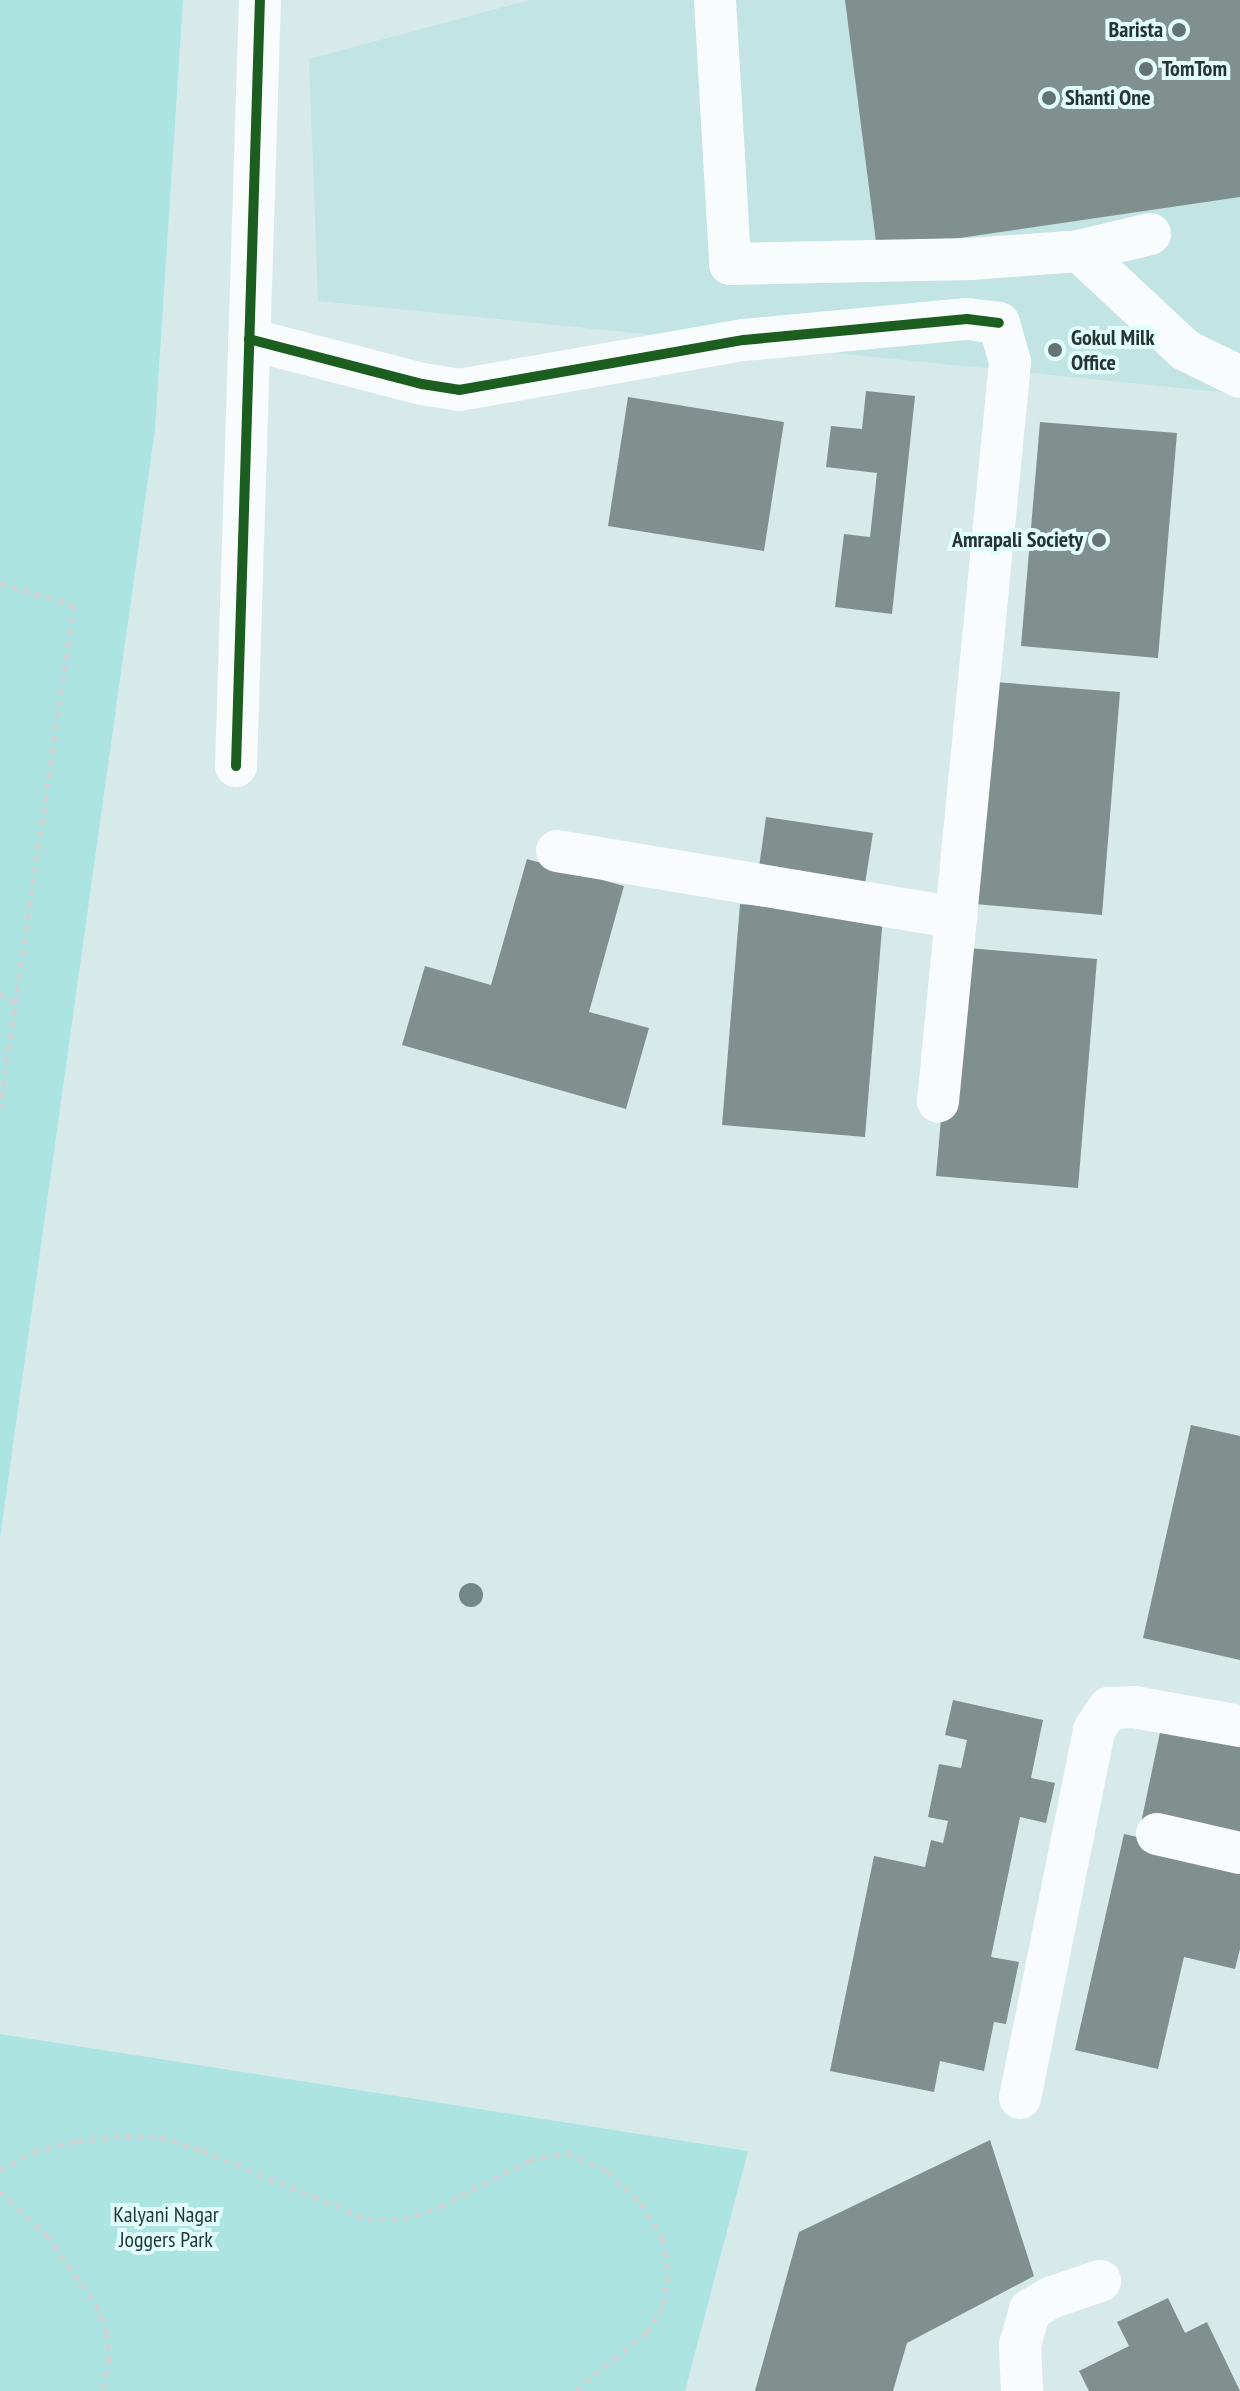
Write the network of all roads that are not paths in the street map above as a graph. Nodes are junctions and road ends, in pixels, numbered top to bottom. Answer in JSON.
{"nodes":[{"id":1,"x":260,"y":0,"type":"edge"},
{"id":2,"x":715,"y":0,"type":"edge"},
{"id":3,"x":1150,"y":234,"type":"dead end"},
{"id":4,"x":1079,"y":251,"type":"junction"},
{"id":5,"x":249,"y":339,"type":"junction"},
{"id":6,"x":1240,"y":377,"type":"edge"},
{"id":7,"x":236,"y":766,"type":"dead end"},
{"id":8,"x":557,"y":851,"type":"dead end"},
{"id":9,"x":956,"y":918,"type":"junction"},
{"id":10,"x":938,"y":1102,"type":"dead end"},
{"id":11,"x":1240,"y":1726,"type":"edge"},
{"id":12,"x":1157,"y":1834,"type":"dead end"},
{"id":13,"x":1240,"y":1853,"type":"edge"},
{"id":14,"x":1020,"y":2098,"type":"dead end"},
{"id":15,"x":1100,"y":2281,"type":"dead end"},
{"id":16,"x":1024,"y":2387,"type":"edge"}],
"edges":[{"from":1,"to":5,"type":"street"},
{"from":2,"to":4,"type":"street"},
{"from":3,"to":4,"type":"street"},
{"from":4,"to":6,"type":"street"},
{"from":5,"to":7,"type":"street"},
{"from":5,"to":9,"type":"street"},
{"from":8,"to":9,"type":"street"},
{"from":9,"to":10,"type":"street"},
{"from":11,"to":14,"type":"street"},
{"from":12,"to":13,"type":"street"},
{"from":15,"to":16,"type":"street"}]}
